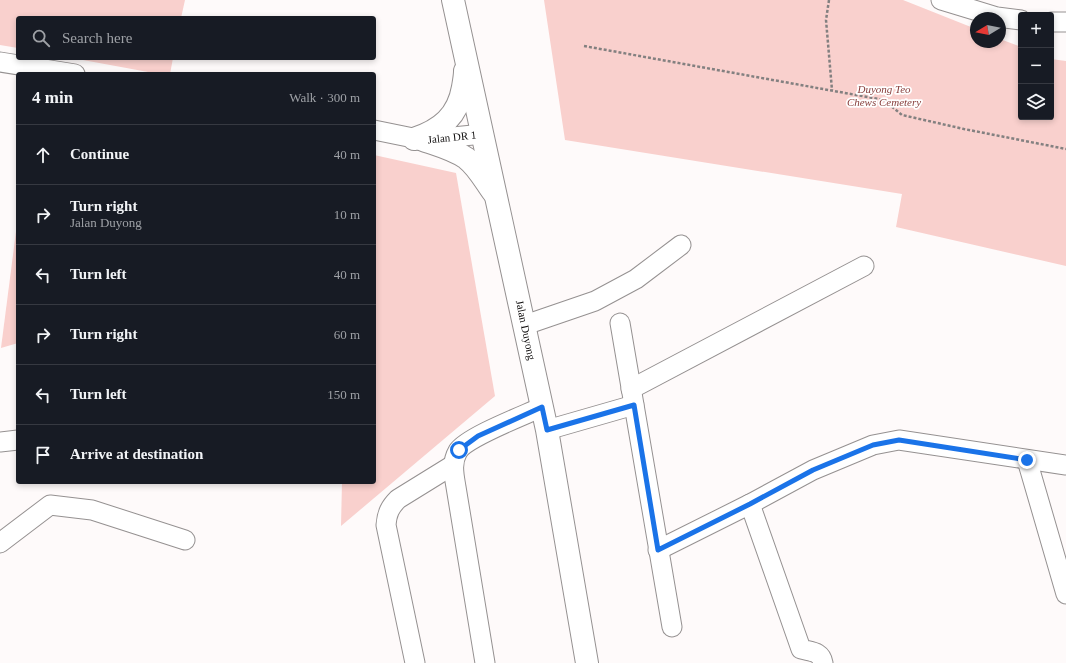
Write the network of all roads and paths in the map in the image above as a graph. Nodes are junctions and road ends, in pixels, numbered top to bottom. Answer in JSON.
{"nodes":[{"id":1,"x":453,"y":0,"type":"edge"},
{"id":2,"x":829,"y":0,"type":"edge"},
{"id":3,"x":941,"y":0,"type":"edge"},
{"id":4,"x":1018,"y":20,"type":"edge"},
{"id":5,"x":1054,"y":22,"type":"edge"},
{"id":6,"x":1066,"y":22,"type":"edge"},
{"id":7,"x":584,"y":46,"type":"dead end"},
{"id":8,"x":463,"y":47,"type":"junction"},
{"id":9,"x":0,"y":62,"type":"edge"},
{"id":10,"x":62,"y":72,"type":"edge"},
{"id":11,"x":832,"y":90,"type":"junction"},
{"id":12,"x":376,"y":130,"type":"edge"},
{"id":13,"x":483,"y":134,"type":"junction"},
{"id":14,"x":418,"y":139,"type":"junction"},
{"id":15,"x":1066,"y":149,"type":"edge"},
{"id":16,"x":498,"y":200,"type":"junction"},
{"id":17,"x":681,"y":245,"type":"dead end"},
{"id":18,"x":864,"y":266,"type":"dead end"},
{"id":19,"x":620,"y":323,"type":"dead end"},
{"id":20,"x":525,"y":325,"type":"junction"},
{"id":21,"x":633,"y":397,"type":"junction"},
{"id":22,"x":542,"y":407,"type":"junction"},
{"id":23,"x":547,"y":430,"type":"junction"},
{"id":24,"x":16,"y":440,"type":"edge"},
{"id":25,"x":0,"y":442,"type":"edge"},
{"id":26,"x":1027,"y":460,"type":"junction"},
{"id":27,"x":453,"y":465,"type":"junction"},
{"id":28,"x":1066,"y":465,"type":"edge"},
{"id":29,"x":750,"y":504,"type":"junction"},
{"id":30,"x":185,"y":540,"type":"dead end"},
{"id":31,"x":0,"y":543,"type":"edge"},
{"id":32,"x":658,"y":550,"type":"junction"},
{"id":33,"x":1066,"y":594,"type":"edge"},
{"id":34,"x":672,"y":627,"type":"dead end"},
{"id":35,"x":414,"y":663,"type":"edge"},
{"id":36,"x":486,"y":663,"type":"edge"},
{"id":37,"x":587,"y":663,"type":"edge"},
{"id":38,"x":823,"y":663,"type":"edge"}],
"edges":[{"from":1,"to":8,"type":"main road","name":"Jalan Duyong"},
{"from":2,"to":11,"type":"path"},
{"from":3,"to":4,"type":"street"},
{"from":5,"to":6,"type":"street"},
{"from":7,"to":11,"type":"path"},
{"from":8,"to":13,"type":"main road","name":"Jalan Duyong"},
{"from":8,"to":14,"type":"main road"},
{"from":9,"to":10,"type":"street"},
{"from":11,"to":15,"type":"path"},
{"from":12,"to":14,"type":"street","name":"Jalan DR 1"},
{"from":13,"to":14,"type":"street","name":"Jalan DR 1"},
{"from":13,"to":16,"type":"main road","name":"Jalan Duyong"},
{"from":14,"to":16,"type":"main road"},
{"from":16,"to":20,"type":"main road","name":"Jalan Duyong"},
{"from":17,"to":20,"type":"street"},
{"from":18,"to":21,"type":"street"},
{"from":19,"to":21,"type":"street"},
{"from":20,"to":22,"type":"main road","name":"Jalan Duyong"},
{"from":21,"to":23,"type":"street"},
{"from":21,"to":32,"type":"street"},
{"from":22,"to":23,"type":"main road","name":"Jalan Duyong"},
{"from":22,"to":27,"type":"street"},
{"from":23,"to":37,"type":"main road","name":"Jalan Duyong"},
{"from":24,"to":25,"type":"street"},
{"from":26,"to":28,"type":"street"},
{"from":26,"to":29,"type":"street"},
{"from":26,"to":33,"type":"street"},
{"from":27,"to":35,"type":"street"},
{"from":27,"to":36,"type":"street"},
{"from":29,"to":32,"type":"street"},
{"from":29,"to":38,"type":"street"},
{"from":30,"to":31,"type":"street"},
{"from":32,"to":34,"type":"street"}]}
